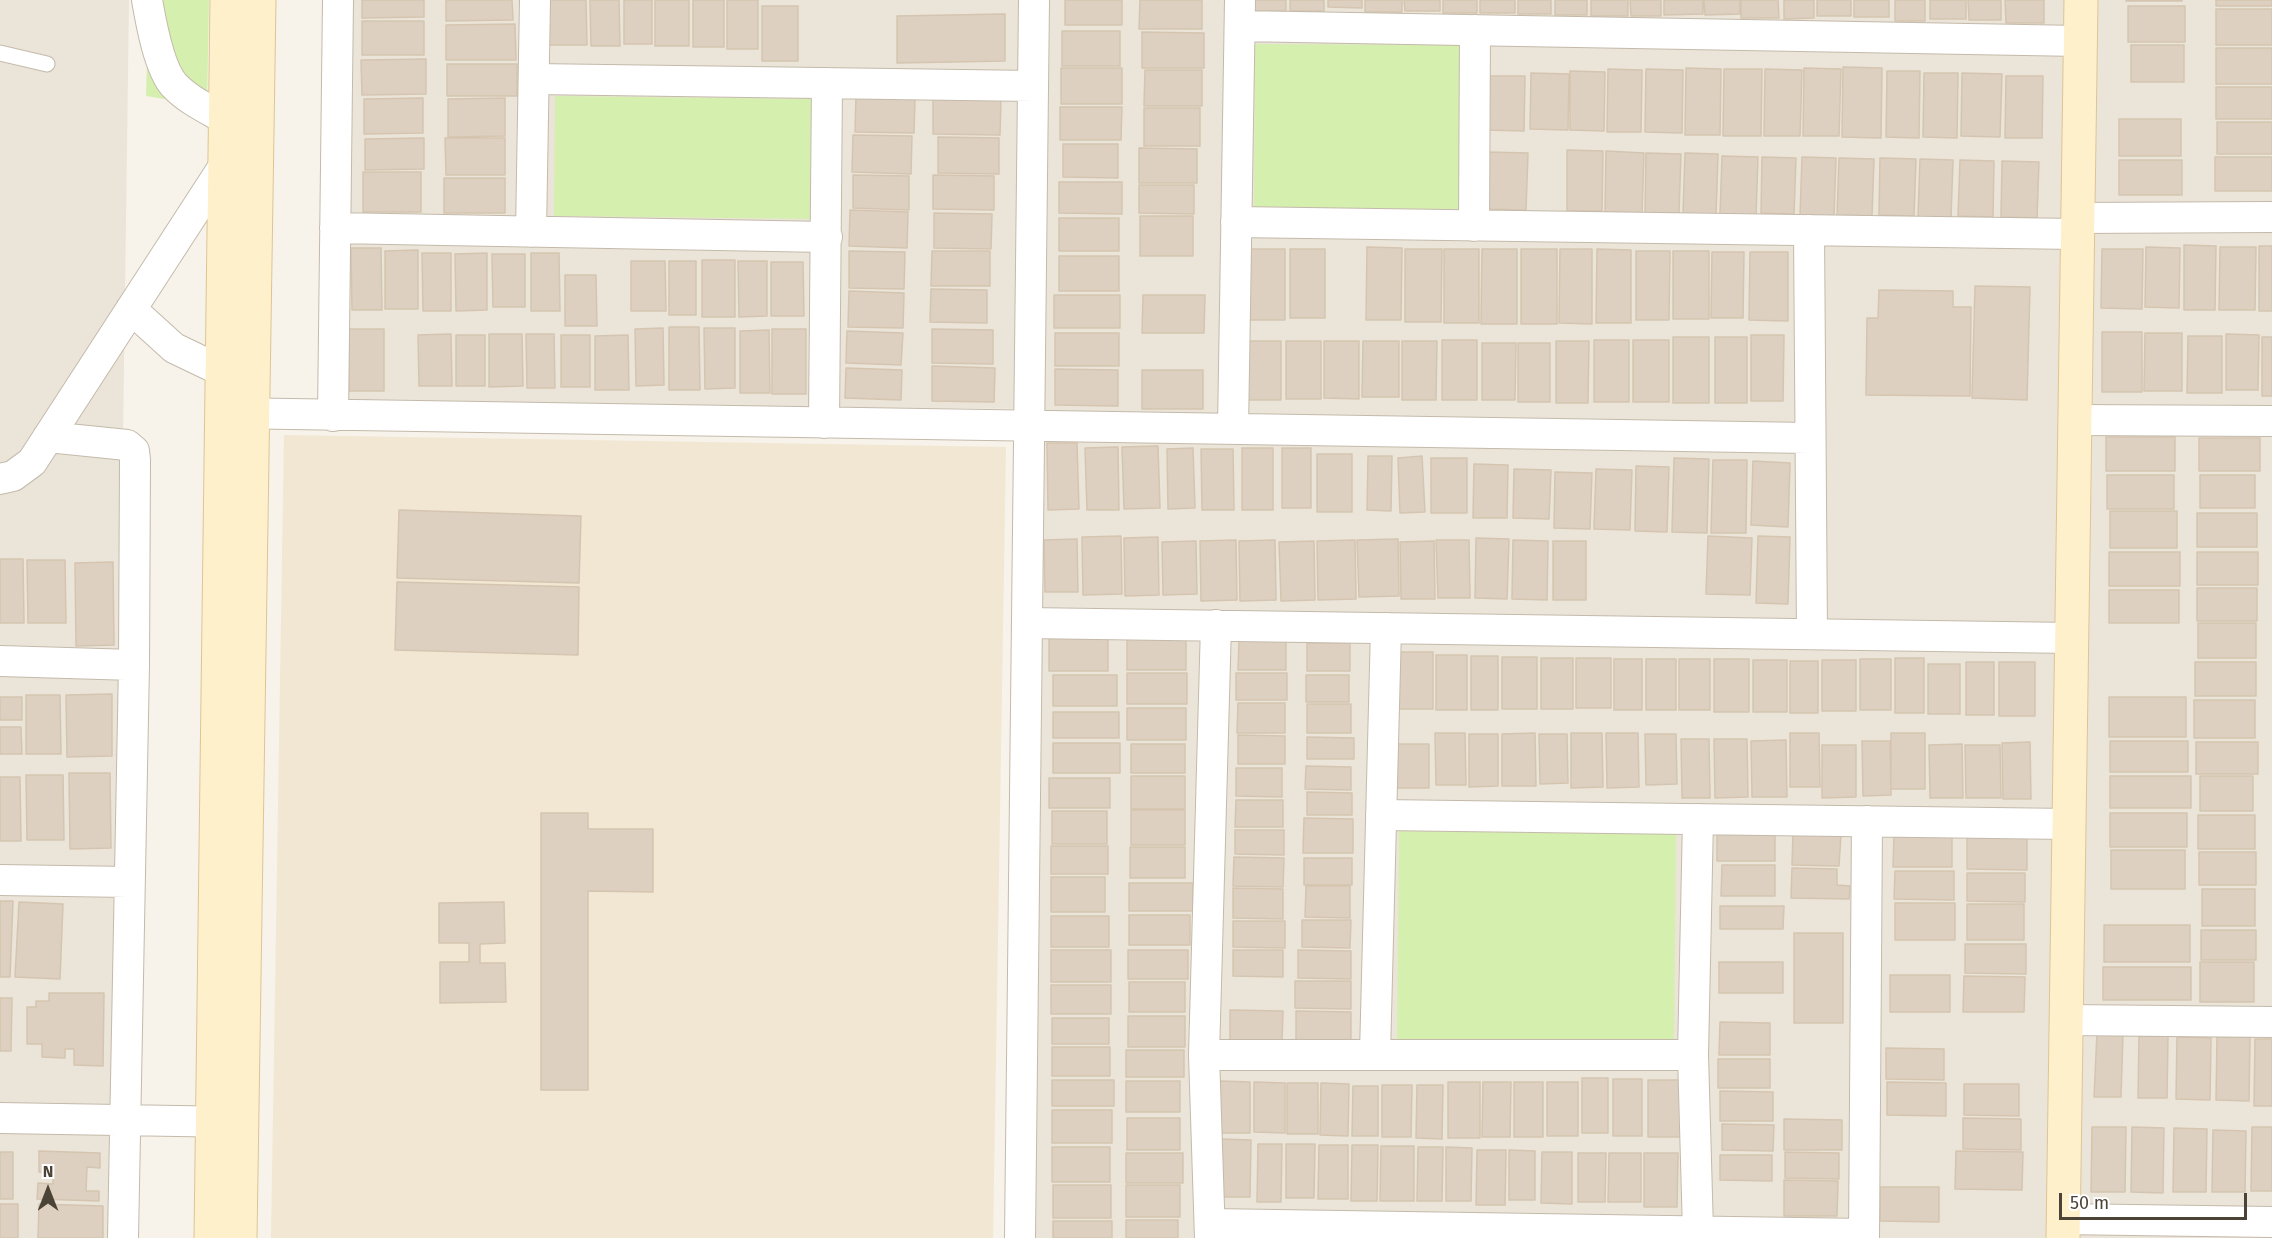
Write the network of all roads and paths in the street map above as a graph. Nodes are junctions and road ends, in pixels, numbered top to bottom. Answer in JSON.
{"nodes":[{"id":1,"x":147,"y":0,"type":"edge"},
{"id":2,"x":227,"y":0,"type":"edge"},
{"id":3,"x":259,"y":0,"type":"edge"},
{"id":4,"x":338,"y":0,"type":"edge"},
{"id":5,"x":536,"y":0,"type":"edge"},
{"id":6,"x":1034,"y":0,"type":"edge"},
{"id":7,"x":2080,"y":0,"type":"edge"},
{"id":8,"x":1240,"y":13,"type":"edge"},
{"id":9,"x":1474,"y":30,"type":"junction"},
{"id":10,"x":2080,"y":40,"type":"junction"},
{"id":11,"x":0,"y":53,"type":"edge"},
{"id":12,"x":47,"y":64,"type":"dead end"},
{"id":13,"x":534,"y":79,"type":"junction"},
{"id":14,"x":827,"y":83,"type":"junction"},
{"id":15,"x":1033,"y":86,"type":"junction"},
{"id":16,"x":225,"y":119,"type":"junction"},
{"id":17,"x":224,"y":166,"type":"junction"},
{"id":18,"x":2272,"y":217,"type":"edge"},
{"id":19,"x":1236,"y":222,"type":"junction"},
{"id":20,"x":1474,"y":226,"type":"junction"},
{"id":21,"x":2077,"y":226,"type":"junction"},
{"id":22,"x":335,"y":228,"type":"junction"},
{"id":23,"x":1809,"y":230,"type":"junction"},
{"id":24,"x":531,"y":232,"type":"junction"},
{"id":25,"x":827,"y":237,"type":"junction"},
{"id":26,"x":131,"y":309,"type":"junction"},
{"id":27,"x":222,"y":370,"type":"junction"},
{"id":28,"x":221,"y":413,"type":"junction"},
{"id":29,"x":253,"y":415,"type":"junction"},
{"id":30,"x":333,"y":416,"type":"junction"},
{"id":31,"x":2074,"y":420,"type":"junction"},
{"id":32,"x":2272,"y":421,"type":"edge"},
{"id":33,"x":824,"y":423,"type":"junction"},
{"id":34,"x":1029,"y":426,"type":"junction"},
{"id":35,"x":1233,"y":429,"type":"junction"},
{"id":36,"x":48,"y":437,"type":"junction"},
{"id":37,"x":1809,"y":438,"type":"junction"},
{"id":38,"x":0,"y":479,"type":"edge"},
{"id":39,"x":1027,"y":622,"type":"junction"},
{"id":40,"x":1216,"y":625,"type":"junction"},
{"id":41,"x":1386,"y":628,"type":"junction"},
{"id":42,"x":1812,"y":634,"type":"junction"},
{"id":43,"x":2072,"y":638,"type":"junction"},
{"id":44,"x":0,"y":661,"type":"edge"},
{"id":45,"x":134,"y":665,"type":"junction"},
{"id":46,"x":1381,"y":815,"type":"junction"},
{"id":47,"x":1698,"y":819,"type":"junction"},
{"id":48,"x":1867,"y":821,"type":"junction"},
{"id":49,"x":2069,"y":824,"type":"junction"},
{"id":50,"x":0,"y":880,"type":"edge"},
{"id":51,"x":129,"y":882,"type":"junction"},
{"id":52,"x":2066,"y":1020,"type":"junction"},
{"id":53,"x":2272,"y":1022,"type":"edge"},
{"id":54,"x":1375,"y":1054,"type":"junction"},
{"id":55,"x":1204,"y":1055,"type":"junction"},
{"id":56,"x":1693,"y":1055,"type":"junction"},
{"id":57,"x":0,"y":1118,"type":"edge"},
{"id":58,"x":124,"y":1120,"type":"junction"},
{"id":59,"x":227,"y":1122,"type":"junction"},
{"id":60,"x":2272,"y":1222,"type":"edge"},
{"id":61,"x":2063,"y":1228,"type":"edge"},
{"id":62,"x":1210,"y":1231,"type":"edge"},
{"id":63,"x":1698,"y":1231,"type":"junction"},
{"id":64,"x":1864,"y":1236,"type":"edge"},
{"id":65,"x":123,"y":1238,"type":"edge"},
{"id":66,"x":211,"y":1238,"type":"edge"},
{"id":67,"x":240,"y":1238,"type":"edge"},
{"id":68,"x":1020,"y":1238,"type":"edge"}],
"edges":[{"from":1,"to":16,"type":"street"},
{"from":2,"to":16,"type":"street"},
{"from":3,"to":29,"type":"street"},
{"from":4,"to":22,"type":"street"},
{"from":5,"to":13,"type":"street"},
{"from":6,"to":15,"type":"street"},
{"from":7,"to":10,"type":"street"},
{"from":8,"to":9,"type":"street"},
{"from":8,"to":19,"type":"street"},
{"from":9,"to":10,"type":"street"},
{"from":9,"to":20,"type":"street"},
{"from":10,"to":21,"type":"street"},
{"from":11,"to":12,"type":"lane"},
{"from":13,"to":14,"type":"street"},
{"from":13,"to":24,"type":"street"},
{"from":14,"to":15,"type":"street"},
{"from":14,"to":25,"type":"street"},
{"from":15,"to":34,"type":"street"},
{"from":16,"to":17,"type":"street"},
{"from":17,"to":26,"type":"street"},
{"from":17,"to":27,"type":"street"},
{"from":18,"to":21,"type":"street"},
{"from":19,"to":20,"type":"street"},
{"from":19,"to":35,"type":"street"},
{"from":20,"to":23,"type":"street"},
{"from":21,"to":23,"type":"street"},
{"from":21,"to":31,"type":"street"},
{"from":22,"to":24,"type":"street"},
{"from":22,"to":30,"type":"street"},
{"from":23,"to":37,"type":"street"},
{"from":24,"to":25,"type":"street"},
{"from":25,"to":33,"type":"street"},
{"from":26,"to":27,"type":"street"},
{"from":26,"to":36,"type":"street"},
{"from":27,"to":28,"type":"street"},
{"from":28,"to":29,"type":"street"},
{"from":28,"to":59,"type":"street"},
{"from":29,"to":30,"type":"street"},
{"from":29,"to":59,"type":"street"},
{"from":30,"to":33,"type":"street"},
{"from":31,"to":32,"type":"street"},
{"from":31,"to":43,"type":"street"},
{"from":33,"to":34,"type":"street"},
{"from":34,"to":35,"type":"street"},
{"from":34,"to":39,"type":"street"},
{"from":35,"to":37,"type":"street"},
{"from":36,"to":38,"type":"street"},
{"from":36,"to":45,"type":"street"},
{"from":37,"to":42,"type":"street"},
{"from":39,"to":40,"type":"street"},
{"from":39,"to":68,"type":"street"},
{"from":40,"to":41,"type":"street"},
{"from":40,"to":55,"type":"street"},
{"from":41,"to":42,"type":"street"},
{"from":41,"to":46,"type":"street"},
{"from":42,"to":43,"type":"street"},
{"from":43,"to":49,"type":"street"},
{"from":44,"to":45,"type":"street"},
{"from":45,"to":51,"type":"street"},
{"from":46,"to":47,"type":"street"},
{"from":46,"to":54,"type":"street"},
{"from":47,"to":48,"type":"street"},
{"from":47,"to":56,"type":"street"},
{"from":48,"to":49,"type":"street"},
{"from":48,"to":64,"type":"street"},
{"from":49,"to":52,"type":"street"},
{"from":50,"to":51,"type":"street"},
{"from":51,"to":58,"type":"street"},
{"from":52,"to":53,"type":"street"},
{"from":52,"to":61,"type":"street"},
{"from":54,"to":55,"type":"street"},
{"from":54,"to":56,"type":"street"},
{"from":55,"to":62,"type":"street"},
{"from":56,"to":63,"type":"street"},
{"from":57,"to":58,"type":"street"},
{"from":58,"to":59,"type":"street"},
{"from":58,"to":65,"type":"street"},
{"from":59,"to":66,"type":"street"},
{"from":59,"to":67,"type":"street"},
{"from":60,"to":61,"type":"street"},
{"from":62,"to":63,"type":"street"},
{"from":63,"to":64,"type":"street"}]}
